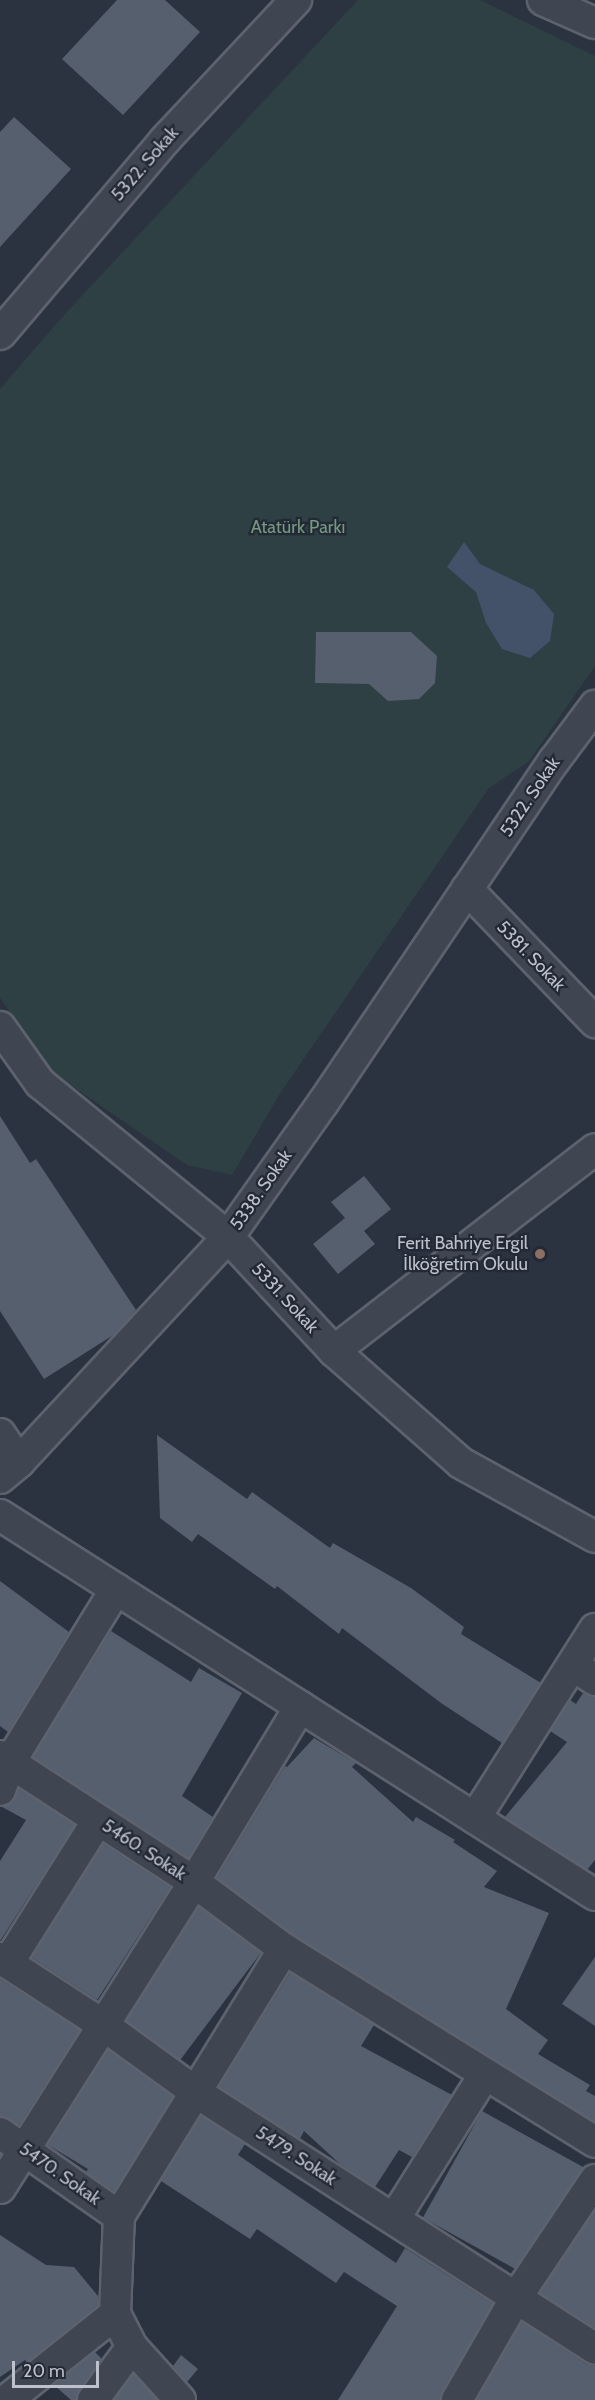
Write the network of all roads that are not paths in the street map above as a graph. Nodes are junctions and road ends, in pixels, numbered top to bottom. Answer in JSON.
{"nodes":[{"id":1,"x":296,"y":0,"type":"edge"},
{"id":2,"x":543,"y":0,"type":"edge"},
{"id":3,"x":595,"y":22,"type":"edge"},
{"id":4,"x":0,"y":334,"type":"edge"},
{"id":5,"x":595,"y":706,"type":"edge"},
{"id":6,"x":467,"y":889,"type":"junction"},
{"id":7,"x":595,"y":1022,"type":"edge"},
{"id":8,"x":0,"y":1027,"type":"edge"},
{"id":9,"x":595,"y":1149,"type":"edge"},
{"id":10,"x":228,"y":1237,"type":"junction"},
{"id":11,"x":334,"y":1351,"type":"junction"},
{"id":12,"x":0,"y":1434,"type":"edge"},
{"id":13,"x":10,"y":1470,"type":"edge"},
{"id":14,"x":0,"y":1515,"type":"edge"},
{"id":15,"x":595,"y":1537,"type":"edge"},
{"id":16,"x":116,"y":1589,"type":"junction"},
{"id":17,"x":595,"y":1629,"type":"edge"},
{"id":18,"x":584,"y":1673,"type":"edge"},
{"id":19,"x":300,"y":1707,"type":"junction"},
{"id":20,"x":5,"y":1759,"type":"edge"},
{"id":21,"x":0,"y":1790,"type":"edge"},
{"id":22,"x":475,"y":1818,"type":"junction"},
{"id":23,"x":98,"y":1820,"type":"junction"},
{"id":24,"x":194,"y":1882,"type":"junction"},
{"id":25,"x":595,"y":1894,"type":"edge"},
{"id":26,"x":284,"y":1949,"type":"junction"},
{"id":27,"x":4,"y":1961,"type":"edge"},
{"id":28,"x":103,"y":2025,"type":"junction"},
{"id":29,"x":485,"y":2074,"type":"junction"},
{"id":30,"x":197,"y":2093,"type":"junction"},
{"id":31,"x":12,"y":2141,"type":"edge"},
{"id":32,"x":595,"y":2142,"type":"edge"},
{"id":33,"x":595,"y":2180,"type":"edge"},
{"id":34,"x":0,"y":2188,"type":"edge"},
{"id":35,"x":118,"y":2216,"type":"junction"},
{"id":36,"x":394,"y":2219,"type":"junction"},
{"id":37,"x":516,"y":2298,"type":"junction"},
{"id":38,"x":115,"y":2314,"type":"junction"},
{"id":39,"x":132,"y":2347,"type":"junction"},
{"id":40,"x":595,"y":2349,"type":"edge"},
{"id":41,"x":7,"y":2400,"type":"edge"},
{"id":42,"x":93,"y":2400,"type":"edge"},
{"id":43,"x":180,"y":2400,"type":"edge"},
{"id":44,"x":457,"y":2400,"type":"edge"}],
"edges":[{"from":1,"to":4,"type":"street","name":"5322. Sokak"},
{"from":2,"to":3,"type":"street"},
{"from":5,"to":6,"type":"street","name":"5322. Sokak"},
{"from":6,"to":7,"type":"street","name":"5381. Sokak"},
{"from":6,"to":10,"type":"street","name":"5338. Sokak"},
{"from":8,"to":10,"type":"street","name":"5331. Sokak"},
{"from":9,"to":11,"type":"street"},
{"from":10,"to":11,"type":"street","name":"5331. Sokak"},
{"from":10,"to":13,"type":"street","name":"5338. Sokak"},
{"from":11,"to":15,"type":"street","name":"5331. Sokak"},
{"from":12,"to":13,"type":"street"},
{"from":14,"to":16,"type":"street"},
{"from":16,"to":19,"type":"street"},
{"from":16,"to":20,"type":"street"},
{"from":17,"to":18,"type":"street"},
{"from":18,"to":22,"type":"street"},
{"from":19,"to":22,"type":"street"},
{"from":19,"to":24,"type":"street"},
{"from":20,"to":21,"type":"street"},
{"from":20,"to":23,"type":"street","name":"5460. Sokak"},
{"from":22,"to":25,"type":"street"},
{"from":23,"to":24,"type":"street","name":"5460. Sokak"},
{"from":23,"to":27,"type":"street"},
{"from":24,"to":26,"type":"street","name":"5460. Sokak"},
{"from":24,"to":28,"type":"street"},
{"from":26,"to":29,"type":"street","name":"5460. Sokak"},
{"from":26,"to":30,"type":"street"},
{"from":27,"to":28,"type":"street","name":"5479. Sokak"},
{"from":28,"to":30,"type":"street","name":"5479. Sokak"},
{"from":28,"to":31,"type":"street"},
{"from":29,"to":32,"type":"street","name":"5460. Sokak"},
{"from":29,"to":36,"type":"street"},
{"from":30,"to":35,"type":"street"},
{"from":30,"to":36,"type":"street","name":"5479. Sokak"},
{"from":31,"to":34,"type":"street"},
{"from":31,"to":35,"type":"street","name":"5470. Sokak"},
{"from":33,"to":37,"type":"street"},
{"from":35,"to":38,"type":"street"},
{"from":36,"to":37,"type":"street","name":"5479. Sokak"},
{"from":37,"to":40,"type":"street","name":"5479. Sokak"},
{"from":37,"to":44,"type":"street"},
{"from":38,"to":39,"type":"street"},
{"from":38,"to":41,"type":"street"},
{"from":39,"to":42,"type":"street"},
{"from":39,"to":43,"type":"street"}]}
